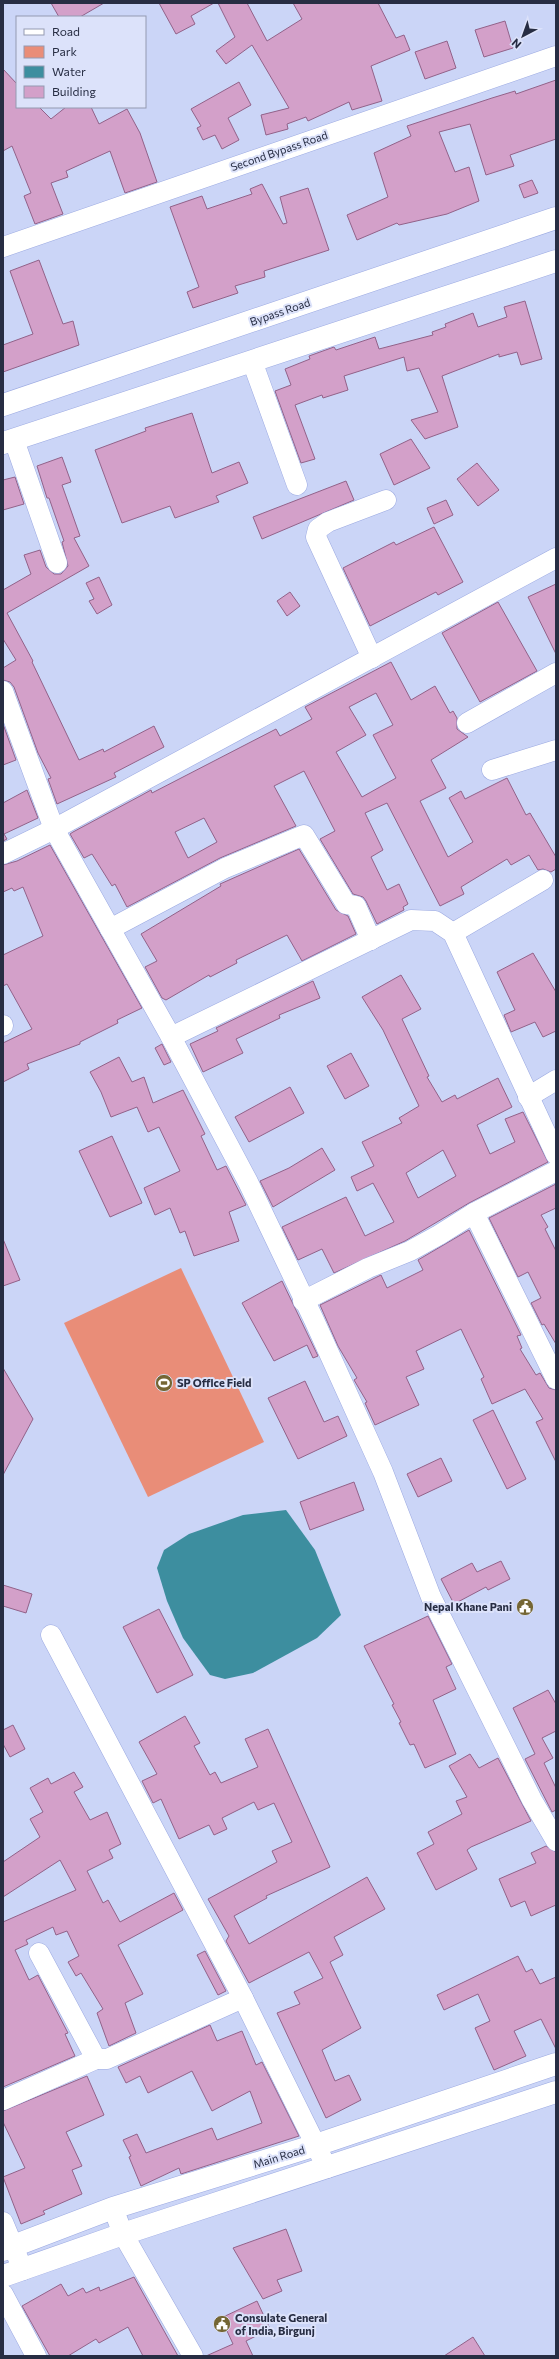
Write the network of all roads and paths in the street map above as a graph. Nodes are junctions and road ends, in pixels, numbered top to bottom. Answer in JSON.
{"nodes":[{"id":1,"x":556,"y":56,"type":"edge"},
{"id":2,"x":556,"y":218,"type":"edge"},
{"id":3,"x":3,"y":247,"type":"edge"},
{"id":4,"x":556,"y":261,"type":"edge"},
{"id":5,"x":252,"y":361,"type":"junction"},
{"id":6,"x":3,"y":405,"type":"edge"},
{"id":7,"x":9,"y":441,"type":"edge"},
{"id":8,"x":297,"y":485,"type":"dead end"},
{"id":9,"x":386,"y":500,"type":"dead end"},
{"id":10,"x":555,"y":561,"type":"edge"},
{"id":11,"x":57,"y":563,"type":"dead end"},
{"id":12,"x":372,"y":658,"type":"junction"},
{"id":13,"x":556,"y":673,"type":"edge"},
{"id":14,"x":3,"y":692,"type":"edge"},
{"id":15,"x":466,"y":723,"type":"dead end"},
{"id":16,"x":556,"y":750,"type":"edge"},
{"id":17,"x":492,"y":770,"type":"dead end"},
{"id":18,"x":54,"y":829,"type":"junction"},
{"id":19,"x":3,"y":854,"type":"edge"},
{"id":20,"x":543,"y":880,"type":"dead end"},
{"id":21,"x":110,"y":929,"type":"junction"},
{"id":22,"x":453,"y":933,"type":"junction"},
{"id":23,"x":371,"y":940,"type":"junction"},
{"id":24,"x":171,"y":1037,"type":"junction"},
{"id":25,"x":556,"y":1080,"type":"edge"},
{"id":26,"x":528,"y":1097,"type":"junction"},
{"id":27,"x":556,"y":1155,"type":"edge"},
{"id":28,"x":556,"y":1171,"type":"edge"},
{"id":29,"x":474,"y":1212,"type":"junction"},
{"id":30,"x":304,"y":1300,"type":"junction"},
{"id":31,"x":556,"y":1379,"type":"edge"},
{"id":32,"x":51,"y":1635,"type":"dead end"},
{"id":33,"x":556,"y":1841,"type":"edge"},
{"id":34,"x":39,"y":1954,"type":"dead end"},
{"id":35,"x":243,"y":1998,"type":"junction"},
{"id":36,"x":96,"y":2059,"type":"junction"},
{"id":37,"x":556,"y":2064,"type":"edge"},
{"id":38,"x":556,"y":2092,"type":"edge"},
{"id":39,"x":3,"y":2100,"type":"edge"},
{"id":40,"x":316,"y":2145,"type":"junction"},
{"id":41,"x":326,"y":2168,"type":"junction"},
{"id":42,"x":113,"y":2208,"type":"junction"},
{"id":43,"x":3,"y":2222,"type":"edge"},
{"id":44,"x":123,"y":2234,"type":"junction"},
{"id":45,"x":8,"y":2248,"type":"edge"},
{"id":46,"x":13,"y":2273,"type":"edge"},
{"id":47,"x":3,"y":2294,"type":"edge"},
{"id":48,"x":36,"y":2356,"type":"edge"},
{"id":49,"x":193,"y":2356,"type":"edge"}],
"edges":[{"from":1,"to":3,"type":"street","name":"Second Bypass Road"},
{"from":2,"to":6,"type":"main road","name":"Bypass Road"},
{"from":4,"to":5,"type":"main road"},
{"from":5,"to":7,"type":"main road"},
{"from":5,"to":8,"type":"street"},
{"from":7,"to":11,"type":"street"},
{"from":9,"to":12,"type":"street"},
{"from":10,"to":12,"type":"street"},
{"from":12,"to":18,"type":"street"},
{"from":13,"to":15,"type":"street"},
{"from":14,"to":18,"type":"street"},
{"from":16,"to":17,"type":"street"},
{"from":18,"to":19,"type":"street"},
{"from":18,"to":21,"type":"street"},
{"from":20,"to":22,"type":"street"},
{"from":21,"to":23,"type":"street"},
{"from":21,"to":24,"type":"street"},
{"from":22,"to":23,"type":"street"},
{"from":22,"to":26,"type":"street"},
{"from":23,"to":24,"type":"street"},
{"from":24,"to":30,"type":"street"},
{"from":25,"to":26,"type":"street"},
{"from":26,"to":27,"type":"street"},
{"from":28,"to":29,"type":"street"},
{"from":29,"to":30,"type":"street"},
{"from":29,"to":31,"type":"street"},
{"from":30,"to":33,"type":"street"},
{"from":32,"to":35,"type":"street"},
{"from":34,"to":36,"type":"street"},
{"from":35,"to":36,"type":"street"},
{"from":35,"to":40,"type":"street"},
{"from":36,"to":39,"type":"street"},
{"from":37,"to":40,"type":"main road","name":"Main Road"},
{"from":38,"to":41,"type":"main road"},
{"from":40,"to":41,"type":"street"},
{"from":40,"to":42,"type":"main road","name":"Main Road"},
{"from":41,"to":44,"type":"main road"},
{"from":42,"to":44,"type":"street"},
{"from":42,"to":45,"type":"main road","name":"Main Road"},
{"from":43,"to":45,"type":"street"},
{"from":44,"to":46,"type":"main road"},
{"from":44,"to":49,"type":"street"},
{"from":45,"to":46,"type":"street"},
{"from":47,"to":48,"type":"street"}]}
